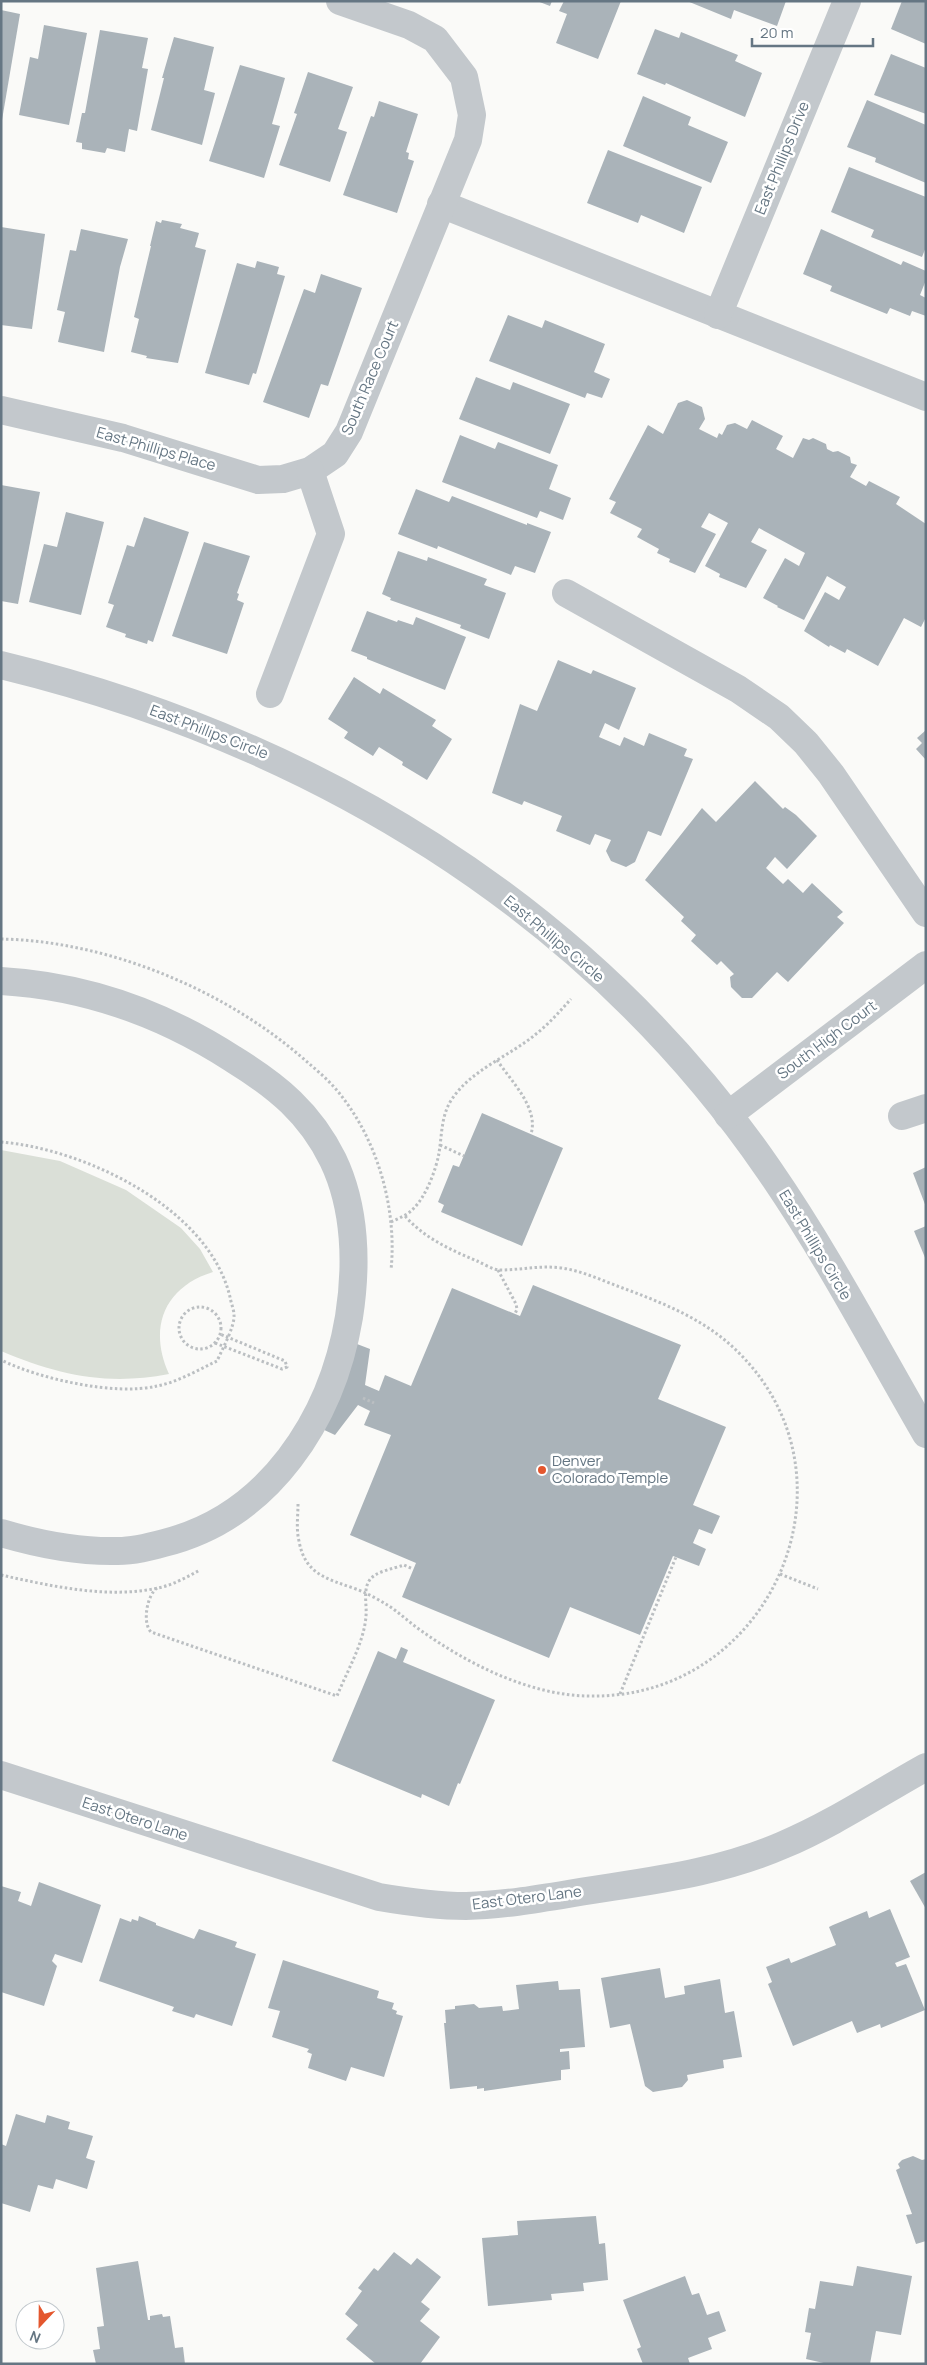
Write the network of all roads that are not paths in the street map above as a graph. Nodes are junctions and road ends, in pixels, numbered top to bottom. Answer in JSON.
{"nodes":[{"id":1,"x":340,"y":1,"type":"edge"},
{"id":2,"x":847,"y":1,"type":"edge"},
{"id":3,"x":441,"y":204,"type":"junction"},
{"id":4,"x":718,"y":315,"type":"junction"},
{"id":5,"x":926,"y":397,"type":"edge"},
{"id":6,"x":1,"y":410,"type":"edge"},
{"id":7,"x":310,"y":471,"type":"junction"},
{"id":8,"x":566,"y":593,"type":"dead end"},
{"id":9,"x":1,"y":665,"type":"edge"},
{"id":10,"x":270,"y":694,"type":"dead end"},
{"id":11,"x":926,"y":913,"type":"edge"},
{"id":12,"x":926,"y":965,"type":"edge"},
{"id":13,"x":1,"y":981,"type":"edge"},
{"id":14,"x":728,"y":1116,"type":"junction"},
{"id":15,"x":926,"y":1434,"type":"edge"},
{"id":16,"x":1,"y":1534,"type":"edge"},
{"id":17,"x":926,"y":1767,"type":"edge"},
{"id":18,"x":1,"y":1775,"type":"edge"}],
"edges":[{"from":1,"to":3,"type":"street","name":"South Race Court"},
{"from":2,"to":4,"type":"street","name":"East Phillips Drive"},
{"from":3,"to":4,"type":"street"},
{"from":3,"to":7,"type":"street","name":"South Race Court"},
{"from":4,"to":5,"type":"street"},
{"from":6,"to":7,"type":"street","name":"East Phillips Place"},
{"from":7,"to":10,"type":"street"},
{"from":8,"to":11,"type":"street"},
{"from":9,"to":14,"type":"street","name":"East Phillips Circle"},
{"from":12,"to":14,"type":"street","name":"South High Court"},
{"from":13,"to":16,"type":"street"},
{"from":14,"to":15,"type":"street","name":"East Phillips Circle"},
{"from":17,"to":18,"type":"street","name":"East Otero Lane"}]}
